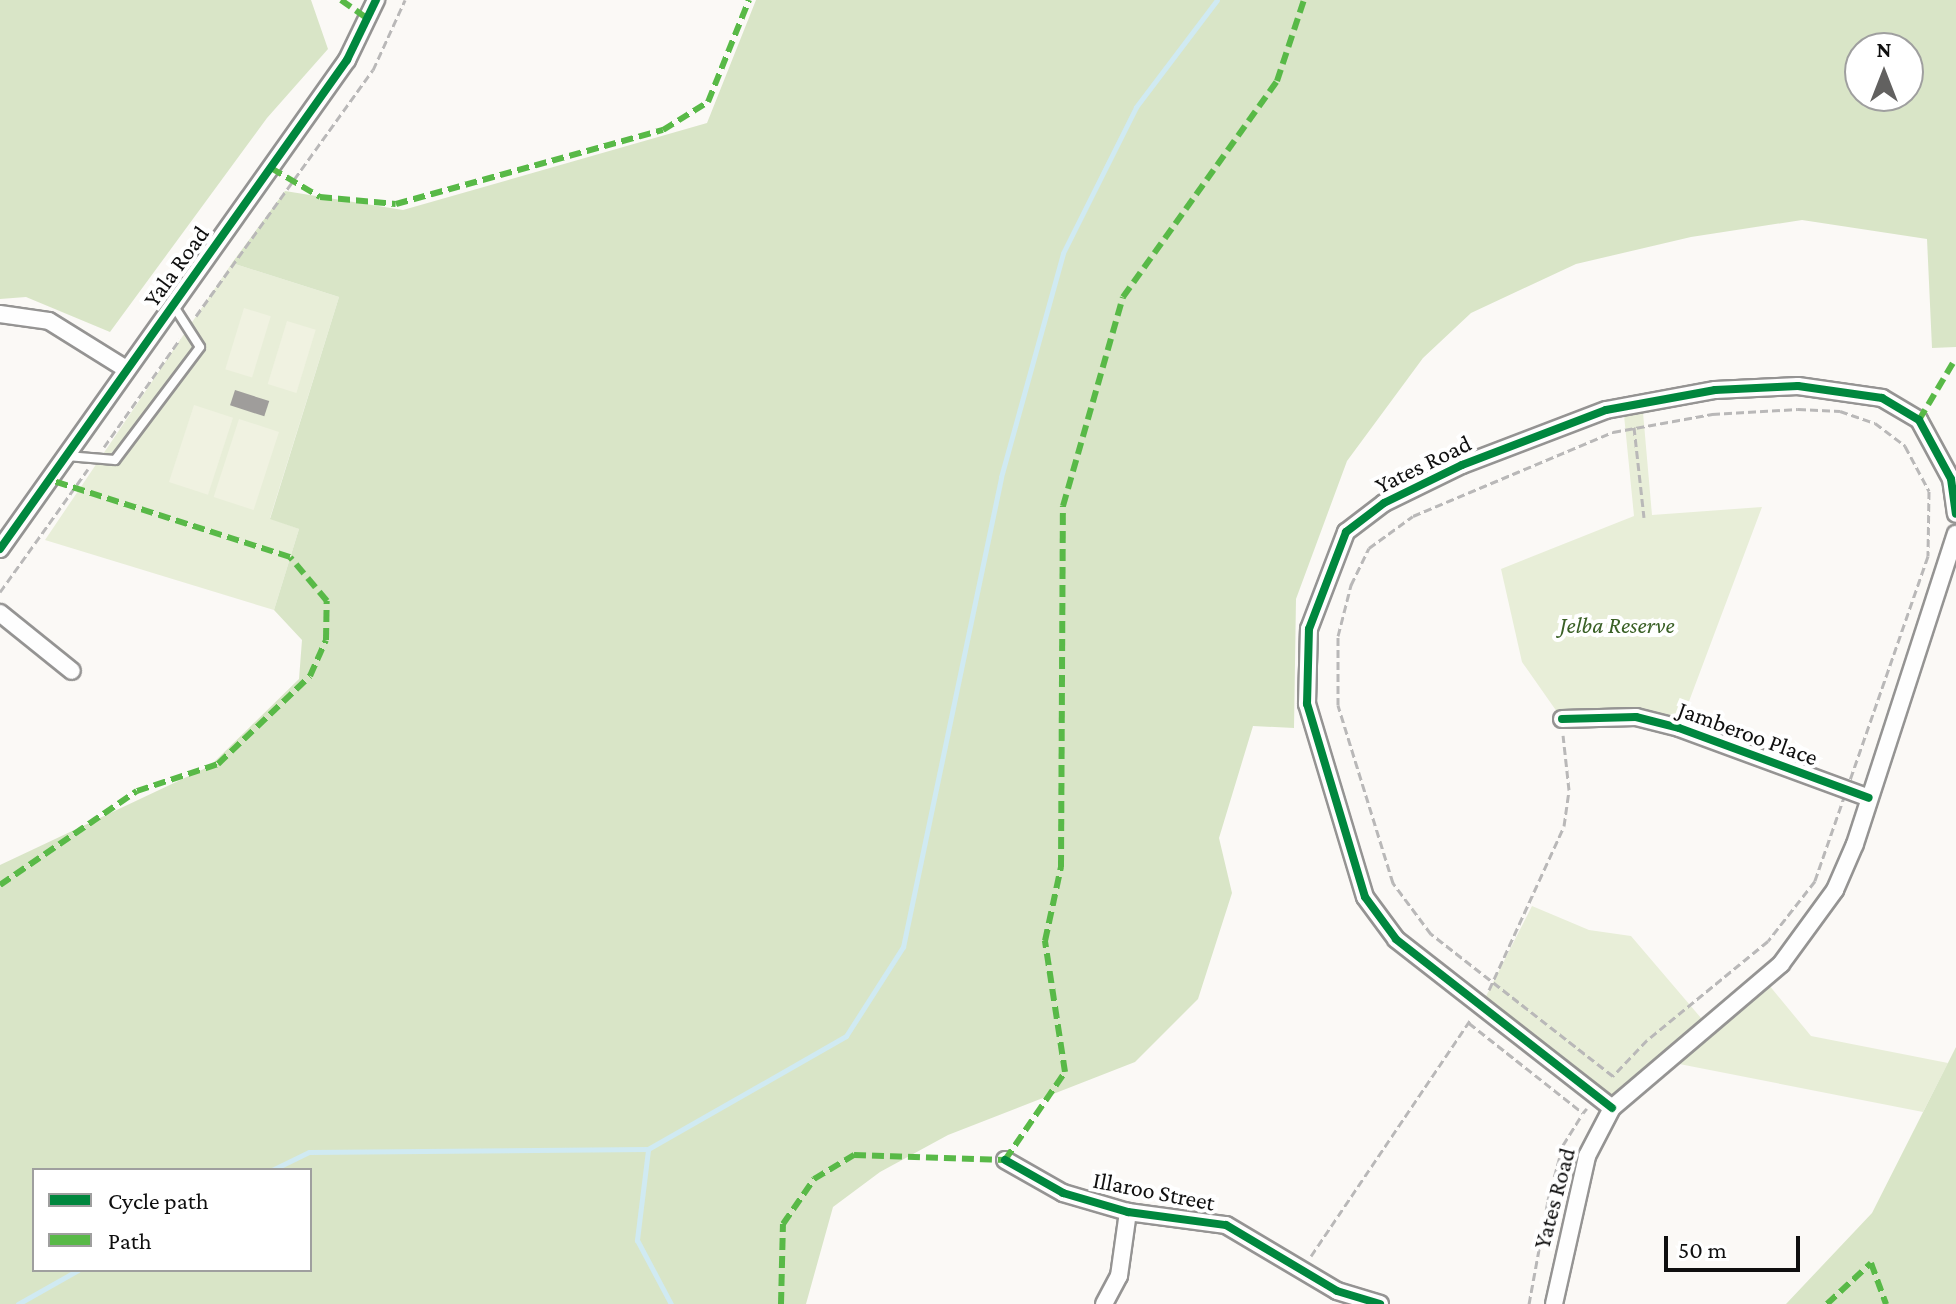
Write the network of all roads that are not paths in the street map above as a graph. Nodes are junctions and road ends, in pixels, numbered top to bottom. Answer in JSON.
{"nodes":[{"id":1,"x":376,"y":0,"type":"edge"},
{"id":2,"x":173,"y":305,"type":"junction"},
{"id":3,"x":0,"y":314,"type":"edge"},
{"id":4,"x":126,"y":369,"type":"junction"},
{"id":5,"x":67,"y":456,"type":"junction"},
{"id":6,"x":1956,"y":514,"type":"edge"},
{"id":7,"x":1956,"y":534,"type":"edge"},
{"id":8,"x":0,"y":549,"type":"edge"},
{"id":9,"x":0,"y":613,"type":"edge"},
{"id":10,"x":72,"y":671,"type":"dead end"},
{"id":11,"x":1562,"y":719,"type":"road end"},
{"id":12,"x":1869,"y":798,"type":"junction"},
{"id":13,"x":1612,"y":1108,"type":"junction"},
{"id":14,"x":1005,"y":1160,"type":"dead end"},
{"id":15,"x":1128,"y":1212,"type":"junction"},
{"id":16,"x":1359,"y":1302,"type":"edge"},
{"id":17,"x":1104,"y":1304,"type":"edge"},
{"id":18,"x":1380,"y":1304,"type":"edge"},
{"id":19,"x":1554,"y":1304,"type":"edge"}],
"edges":[{"from":1,"to":2,"type":"street","name":"Yala Road"},
{"from":2,"to":4,"type":"street","name":"Yala Road"},
{"from":2,"to":5,"type":"lane"},
{"from":3,"to":4,"type":"street"},
{"from":4,"to":5,"type":"street","name":"Yala Road"},
{"from":5,"to":8,"type":"street","name":"Yala Road"},
{"from":6,"to":13,"type":"street","name":"Yates Road"},
{"from":7,"to":12,"type":"street","name":"Yates Road"},
{"from":9,"to":10,"type":"street"},
{"from":11,"to":12,"type":"street","name":"Jamberoo Place"},
{"from":12,"to":13,"type":"street","name":"Yates Road"},
{"from":13,"to":19,"type":"street","name":"Yates Road"},
{"from":14,"to":15,"type":"street","name":"Illaroo Street"},
{"from":15,"to":16,"type":"street","name":"Illaroo Street"},
{"from":15,"to":17,"type":"street"},
{"from":16,"to":18,"type":"street","name":"Illaroo Street"}]}
